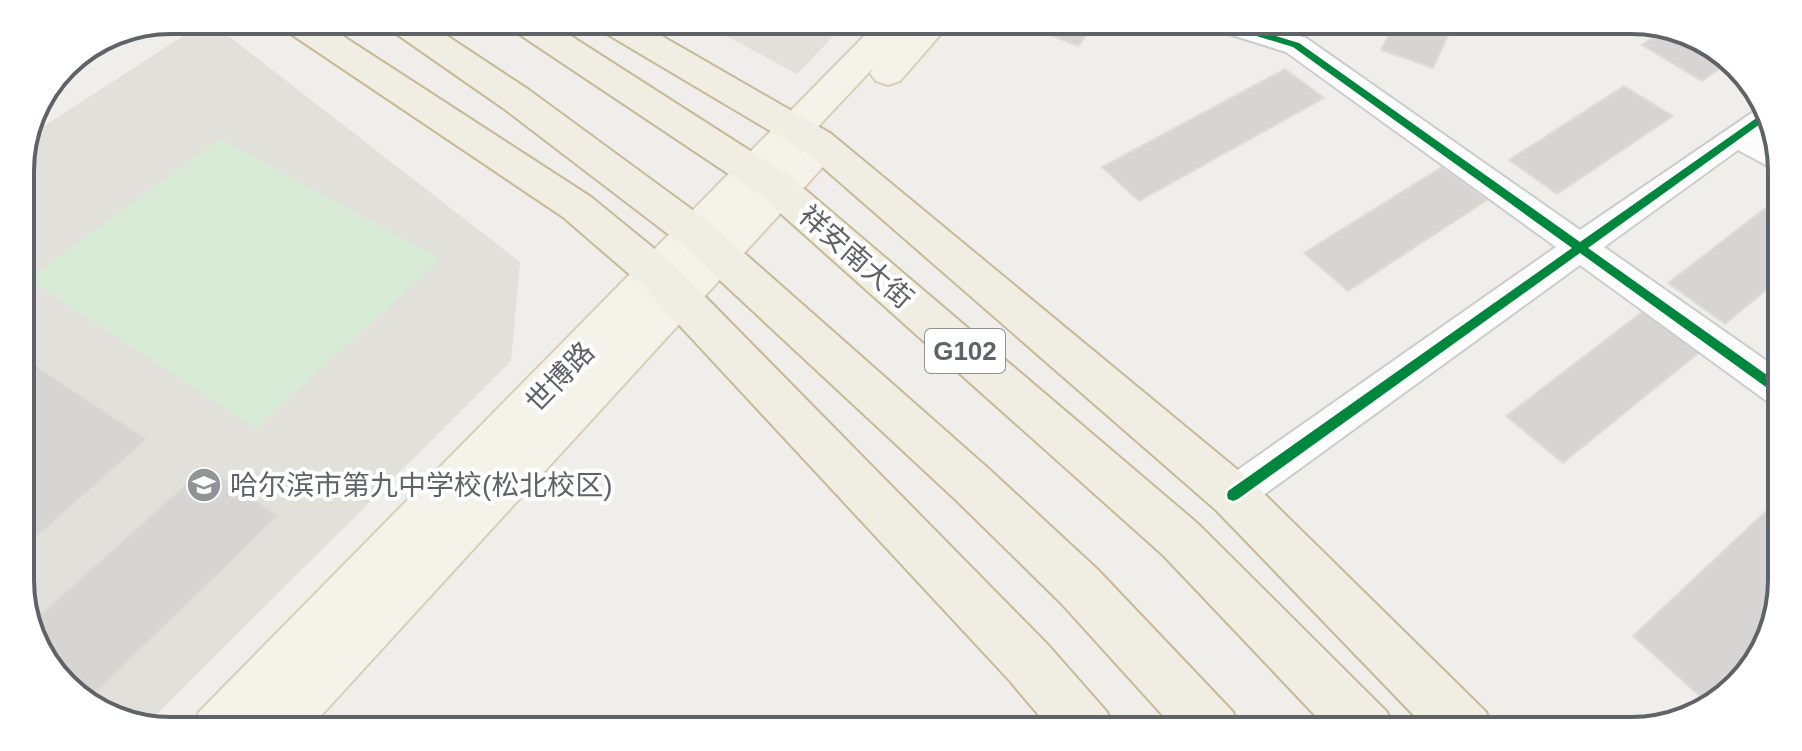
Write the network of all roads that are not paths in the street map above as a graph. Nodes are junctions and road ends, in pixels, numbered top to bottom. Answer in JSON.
{"nodes":[{"id":1,"x":315,"y":34,"type":"edge"},
{"id":2,"x":421,"y":34,"type":"edge"},
{"id":3,"x":544,"y":34,"type":"edge"},
{"id":4,"x":633,"y":34,"type":"edge"},
{"id":5,"x":888,"y":34,"type":"edge"},
{"id":6,"x":921,"y":34,"type":"edge"},
{"id":7,"x":1259,"y":34,"type":"edge"},
{"id":8,"x":1758,"y":120,"type":"edge"},
{"id":9,"x":1737,"y":135,"type":"junction"},
{"id":10,"x":808,"y":137,"type":"junction"},
{"id":11,"x":1767,"y":153,"type":"edge"},
{"id":12,"x":766,"y":181,"type":"junction"},
{"id":13,"x":708,"y":244,"type":"junction"},
{"id":14,"x":1582,"y":247,"type":"junction"},
{"id":15,"x":668,"y":286,"type":"junction"},
{"id":16,"x":1768,"y":382,"type":"edge"},
{"id":17,"x":1233,"y":495,"type":"junction"},
{"id":18,"x":232,"y":717,"type":"edge"},
{"id":19,"x":283,"y":717,"type":"edge"},
{"id":20,"x":1076,"y":717,"type":"edge"},
{"id":21,"x":1201,"y":717,"type":"edge"},
{"id":22,"x":1354,"y":717,"type":"edge"},
{"id":23,"x":1453,"y":717,"type":"edge"}],
"edges":[{"from":1,"to":15,"type":"highway"},
{"from":2,"to":13,"type":"highway"},
{"from":3,"to":12,"type":"highway","name":"祥安南大街","number":"G102"},
{"from":4,"to":10,"type":"highway"},
{"from":5,"to":10,"type":"main road","name":"世博路"},
{"from":6,"to":10,"type":"main road","name":"世博路"},
{"from":7,"to":14,"type":"street"},
{"from":8,"to":9,"type":"street"},
{"from":9,"to":11,"type":"street"},
{"from":9,"to":14,"type":"street"},
{"from":10,"to":12,"type":"main road","name":"世博路"},
{"from":10,"to":17,"type":"highway"},
{"from":12,"to":13,"type":"main road","name":"世博路"},
{"from":12,"to":22,"type":"highway","name":"祥安南大街","number":"G102"},
{"from":13,"to":15,"type":"main road","name":"世博路"},
{"from":13,"to":21,"type":"highway"},
{"from":14,"to":16,"type":"street"},
{"from":14,"to":17,"type":"street"},
{"from":15,"to":18,"type":"main road","name":"世博路"},
{"from":15,"to":19,"type":"main road","name":"世博路"},
{"from":15,"to":20,"type":"highway"},
{"from":17,"to":23,"type":"highway"}]}
